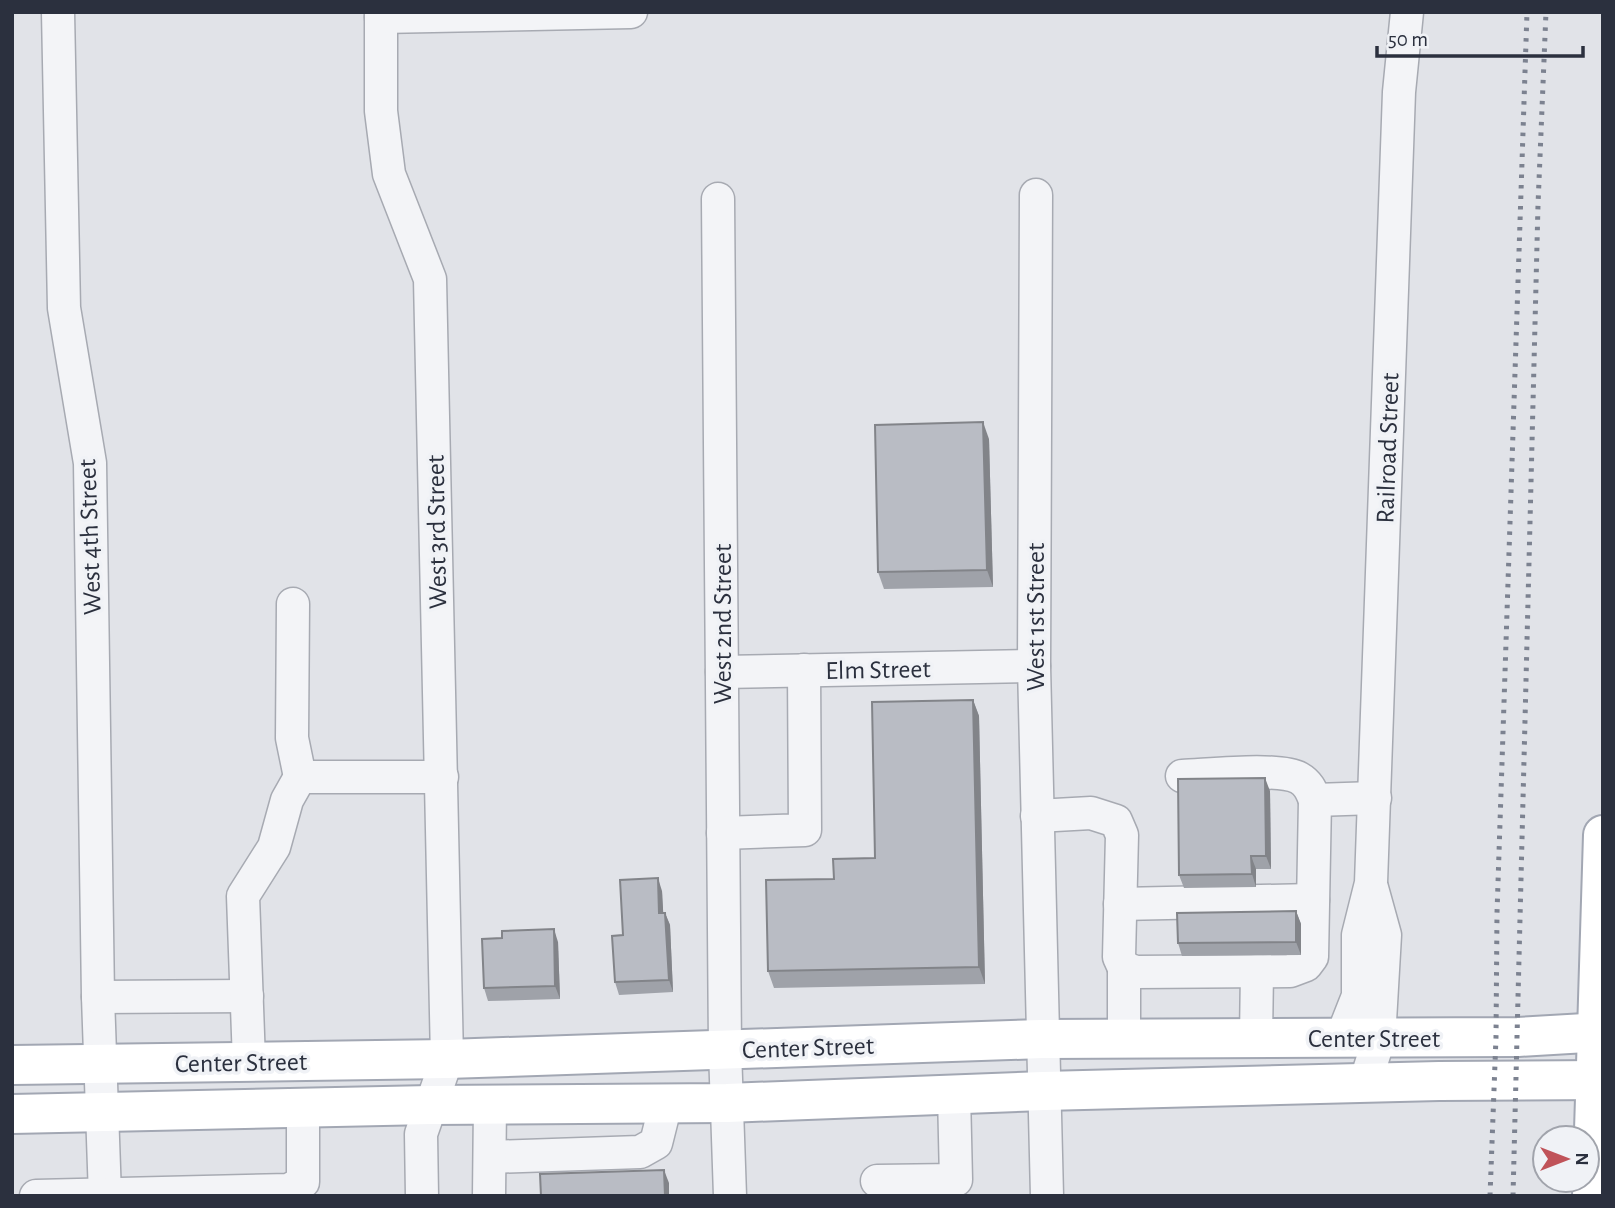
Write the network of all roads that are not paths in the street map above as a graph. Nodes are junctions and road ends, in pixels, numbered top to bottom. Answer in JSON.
{"nodes":[{"id":1,"x":58,"y":12,"type":"edge"},
{"id":2,"x":631,"y":12,"type":"edge"},
{"id":3,"x":1407,"y":12,"type":"edge"},
{"id":4,"x":381,"y":15,"type":"edge"},
{"id":5,"x":1036,"y":195,"type":"dead end"},
{"id":6,"x":718,"y":199,"type":"dead end"},
{"id":7,"x":293,"y":604,"type":"dead end"},
{"id":8,"x":1034,"y":666,"type":"junction"},
{"id":9,"x":804,"y":670,"type":"junction"},
{"id":10,"x":722,"y":672,"type":"junction"},
{"id":11,"x":1182,"y":776,"type":"edge"},
{"id":12,"x":300,"y":777,"type":"junction"},
{"id":13,"x":442,"y":777,"type":"junction"},
{"id":14,"x":1375,"y":798,"type":"junction"},
{"id":15,"x":1315,"y":800,"type":"junction"},
{"id":16,"x":1037,"y":816,"type":"junction"},
{"id":17,"x":723,"y":833,"type":"junction"},
{"id":18,"x":1603,"y":835,"type":"edge"},
{"id":19,"x":1371,"y":883,"type":"junction"},
{"id":20,"x":1313,"y":900,"type":"junction"},
{"id":21,"x":1120,"y":904,"type":"junction"},
{"id":22,"x":1602,"y":924,"type":"edge"},
{"id":23,"x":1312,"y":957,"type":"junction"},
{"id":24,"x":1358,"y":958,"type":"junction"},
{"id":25,"x":1124,"y":968,"type":"junction"},
{"id":26,"x":1257,"y":971,"type":"junction"},
{"id":27,"x":247,"y":996,"type":"junction"},
{"id":28,"x":98,"y":997,"type":"junction"},
{"id":29,"x":1600,"y":1032,"type":"edge"},
{"id":30,"x":1256,"y":1038,"type":"junction"},
{"id":31,"x":1042,"y":1039,"type":"junction"},
{"id":32,"x":1124,"y":1039,"type":"junction"},
{"id":33,"x":1341,"y":1039,"type":"junction"},
{"id":34,"x":1379,"y":1039,"type":"junction"},
{"id":35,"x":725,"y":1050,"type":"junction"},
{"id":36,"x":447,"y":1059,"type":"junction"},
{"id":37,"x":249,"y":1062,"type":"junction"},
{"id":38,"x":12,"y":1065,"type":"edge"},
{"id":39,"x":100,"y":1065,"type":"junction"},
{"id":40,"x":1599,"y":1080,"type":"edge"},
{"id":41,"x":1365,"y":1083,"type":"junction"},
{"id":42,"x":1044,"y":1091,"type":"junction"},
{"id":43,"x":954,"y":1094,"type":"junction"},
{"id":44,"x":666,"y":1103,"type":"junction"},
{"id":45,"x":727,"y":1103,"type":"junction"},
{"id":46,"x":490,"y":1104,"type":"junction"},
{"id":47,"x":430,"y":1105,"type":"junction"},
{"id":48,"x":303,"y":1107,"type":"junction"},
{"id":49,"x":102,"y":1112,"type":"junction"},
{"id":50,"x":12,"y":1115,"type":"edge"},
{"id":51,"x":1598,"y":1124,"type":"edge"},
{"id":52,"x":640,"y":1152,"type":"junction"},
{"id":53,"x":490,"y":1157,"type":"junction"},
{"id":54,"x":877,"y":1181,"type":"dead end"},
{"id":55,"x":647,"y":1183,"type":"edge"},
{"id":56,"x":36,"y":1196,"type":"edge"},
{"id":57,"x":105,"y":1196,"type":"edge"},
{"id":58,"x":422,"y":1196,"type":"edge"},
{"id":59,"x":489,"y":1196,"type":"edge"},
{"id":60,"x":730,"y":1196,"type":"edge"},
{"id":61,"x":1047,"y":1196,"type":"edge"}],
"edges":[{"from":1,"to":28,"type":"street","name":"West 4th Street"},
{"from":2,"to":4,"type":"street"},
{"from":3,"to":14,"type":"street","name":"Railroad Street"},
{"from":4,"to":13,"type":"street","name":"West 3rd Street"},
{"from":5,"to":8,"type":"street","name":"West 1st Street"},
{"from":6,"to":10,"type":"street","name":"West 2nd Street"},
{"from":7,"to":12,"type":"street"},
{"from":8,"to":9,"type":"street","name":"Elm Street"},
{"from":8,"to":16,"type":"street","name":"West 1st Street"},
{"from":9,"to":10,"type":"street","name":"Elm Street"},
{"from":9,"to":17,"type":"street"},
{"from":10,"to":17,"type":"street","name":"West 2nd Street"},
{"from":11,"to":15,"type":"street"},
{"from":12,"to":13,"type":"street"},
{"from":12,"to":27,"type":"street"},
{"from":13,"to":36,"type":"street","name":"West 3rd Street"},
{"from":14,"to":15,"type":"street"},
{"from":14,"to":19,"type":"street","name":"Railroad Street"},
{"from":15,"to":20,"type":"street"},
{"from":16,"to":21,"type":"street"},
{"from":16,"to":31,"type":"street","name":"West 1st Street"},
{"from":17,"to":35,"type":"street","name":"West 2nd Street"},
{"from":18,"to":22,"type":"main road"},
{"from":19,"to":24,"type":"street","name":"Railroad Street"},
{"from":19,"to":34,"type":"street","name":"Railroad Street"},
{"from":20,"to":21,"type":"street"},
{"from":20,"to":23,"type":"street"},
{"from":21,"to":25,"type":"street"},
{"from":22,"to":29,"type":"main road"},
{"from":23,"to":24,"type":"street"},
{"from":23,"to":26,"type":"street"},
{"from":24,"to":33,"type":"street","name":"Railroad Street"},
{"from":25,"to":26,"type":"street"},
{"from":25,"to":32,"type":"street"},
{"from":26,"to":30,"type":"street"},
{"from":27,"to":28,"type":"street"},
{"from":27,"to":37,"type":"street"},
{"from":28,"to":39,"type":"street","name":"West 4th Street"},
{"from":29,"to":34,"type":"main road","name":"Center Street"},
{"from":29,"to":40,"type":"main road"},
{"from":30,"to":32,"type":"main road","name":"Center Street"},
{"from":30,"to":33,"type":"main road","name":"Center Street"},
{"from":31,"to":32,"type":"main road","name":"Center Street"},
{"from":31,"to":35,"type":"main road","name":"Center Street"},
{"from":31,"to":42,"type":"street","name":"West 1st Street"},
{"from":33,"to":34,"type":"main road","name":"Center Street"},
{"from":34,"to":41,"type":"street","name":"Railroad Street"},
{"from":35,"to":36,"type":"main road","name":"Center Street"},
{"from":35,"to":45,"type":"street","name":"West 2nd Street"},
{"from":36,"to":37,"type":"main road","name":"Center Street"},
{"from":36,"to":47,"type":"street"},
{"from":37,"to":39,"type":"main road","name":"Center Street"},
{"from":38,"to":39,"type":"main road","name":"Center Street"},
{"from":39,"to":49,"type":"street","name":"West 4th Street"},
{"from":40,"to":41,"type":"main road","name":"Center Street"},
{"from":40,"to":51,"type":"main road"},
{"from":41,"to":42,"type":"main road","name":"Center Street"},
{"from":42,"to":43,"type":"main road","name":"Center Street"},
{"from":42,"to":61,"type":"street","name":"West 1st Street"},
{"from":43,"to":45,"type":"main road","name":"Center Street"},
{"from":43,"to":54,"type":"street"},
{"from":44,"to":45,"type":"main road","name":"Center Street"},
{"from":44,"to":46,"type":"main road","name":"Center Street"},
{"from":44,"to":52,"type":"street"},
{"from":45,"to":60,"type":"street","name":"West 2nd Street"},
{"from":46,"to":47,"type":"main road","name":"Center Street"},
{"from":46,"to":53,"type":"street"},
{"from":47,"to":48,"type":"main road","name":"Center Street"},
{"from":47,"to":58,"type":"street"},
{"from":48,"to":49,"type":"main road","name":"Center Street"},
{"from":48,"to":57,"type":"street"},
{"from":49,"to":50,"type":"main road","name":"Center Street"},
{"from":49,"to":57,"type":"street","name":"West 4th Street"},
{"from":52,"to":53,"type":"street"},
{"from":52,"to":55,"type":"street"},
{"from":53,"to":59,"type":"street"},
{"from":56,"to":57,"type":"street"}]}
